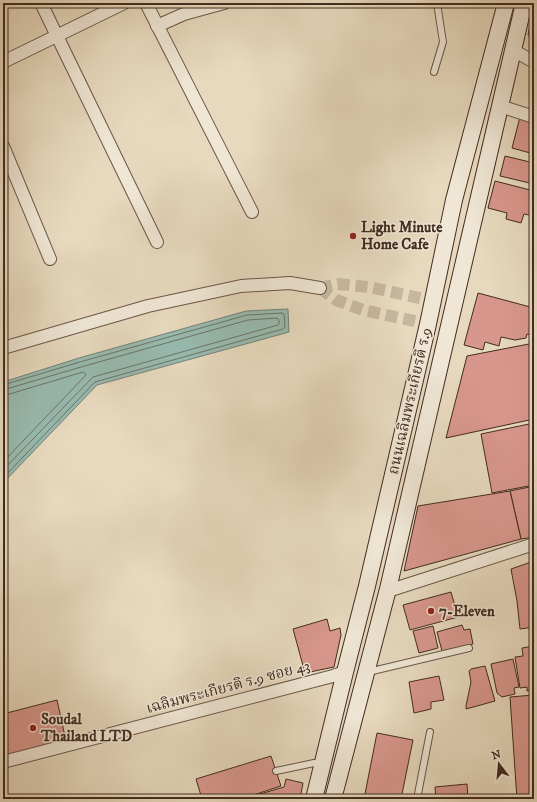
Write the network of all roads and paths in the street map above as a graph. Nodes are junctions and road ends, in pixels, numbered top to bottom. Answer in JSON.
{"nodes":[{"id":1,"x":41,"y":3,"type":"edge"},
{"id":2,"x":124,"y":3,"type":"edge"},
{"id":3,"x":146,"y":3,"type":"edge"},
{"id":4,"x":224,"y":3,"type":"edge"},
{"id":5,"x":436,"y":3,"type":"edge"},
{"id":6,"x":506,"y":3,"type":"edge"},
{"id":7,"x":524,"y":3,"type":"edge"},
{"id":8,"x":157,"y":26,"type":"junction"},
{"id":9,"x":56,"y":35,"type":"junction"},
{"id":10,"x":513,"y":50,"type":"junction"},
{"id":11,"x":3,"y":62,"type":"edge"},
{"id":12,"x":534,"y":62,"type":"edge"},
{"id":13,"x":434,"y":72,"type":"dead end"},
{"id":14,"x":500,"y":106,"type":"junction"},
{"id":15,"x":534,"y":117,"type":"edge"},
{"id":16,"x":3,"y":146,"type":"edge"},
{"id":17,"x":252,"y":212,"type":"dead end"},
{"id":18,"x":157,"y":242,"type":"dead end"},
{"id":19,"x":50,"y":259,"type":"dead end"},
{"id":20,"x":320,"y":288,"type":"dead end"},
{"id":21,"x":3,"y":348,"type":"edge"},
{"id":22,"x":534,"y":544,"type":"edge"},
{"id":23,"x":367,"y":586,"type":"junction"},
{"id":24,"x":388,"y":589,"type":"junction"},
{"id":25,"x":469,"y":648,"type":"dead end"},
{"id":26,"x":344,"y":672,"type":"junction"},
{"id":27,"x":365,"y":673,"type":"junction"},
{"id":28,"x":430,"y":732,"type":"dead end"},
{"id":29,"x":3,"y":762,"type":"edge"},
{"id":30,"x":323,"y":764,"type":"junction"},
{"id":31,"x":276,"y":770,"type":"dead end"},
{"id":32,"x":314,"y":799,"type":"edge"},
{"id":33,"x":333,"y":799,"type":"edge"},
{"id":34,"x":417,"y":799,"type":"edge"}],
"edges":[{"from":1,"to":9,"type":"street"},
{"from":2,"to":9,"type":"street"},
{"from":3,"to":8,"type":"street"},
{"from":4,"to":8,"type":"street"},
{"from":5,"to":13,"type":"lane"},
{"from":6,"to":23,"type":"main road","name":"ถนนเฉลิมพระเกียรติ ร.9"},
{"from":7,"to":10,"type":"main road","name":"ถนนเฉลิมพระเกียรติ ร.9"},
{"from":8,"to":17,"type":"street"},
{"from":9,"to":11,"type":"street"},
{"from":9,"to":18,"type":"street"},
{"from":10,"to":12,"type":"street"},
{"from":10,"to":14,"type":"main road","name":"ถนนเฉลิมพระเกียรติ ร.9"},
{"from":14,"to":15,"type":"street"},
{"from":14,"to":24,"type":"main road","name":"ถนนเฉลิมพระเกียรติ ร.9"},
{"from":16,"to":19,"type":"street"},
{"from":20,"to":21,"type":"street"},
{"from":22,"to":24,"type":"street"},
{"from":23,"to":24,"type":"main road"},
{"from":23,"to":26,"type":"main road","name":"ถนนเฉลิมพระเกียรติ ร.9"},
{"from":24,"to":27,"type":"main road","name":"ถนนเฉลิมพระเกียรติ ร.9"},
{"from":25,"to":27,"type":"lane"},
{"from":26,"to":27,"type":"main road"},
{"from":26,"to":29,"type":"street","name":"เฉลิมพระเกียรติ ร.9 ซอย 43"},
{"from":26,"to":30,"type":"main road","name":"ถนนเฉลิมพระเกียรติ ร.9"},
{"from":27,"to":33,"type":"main road","name":"ถนนเฉลิมพระเกียรติ ร.9"},
{"from":28,"to":34,"type":"lane"},
{"from":30,"to":31,"type":"lane"},
{"from":30,"to":32,"type":"main road","name":"ถนนเฉลิมพระเกียรติ ร.9"}]}
